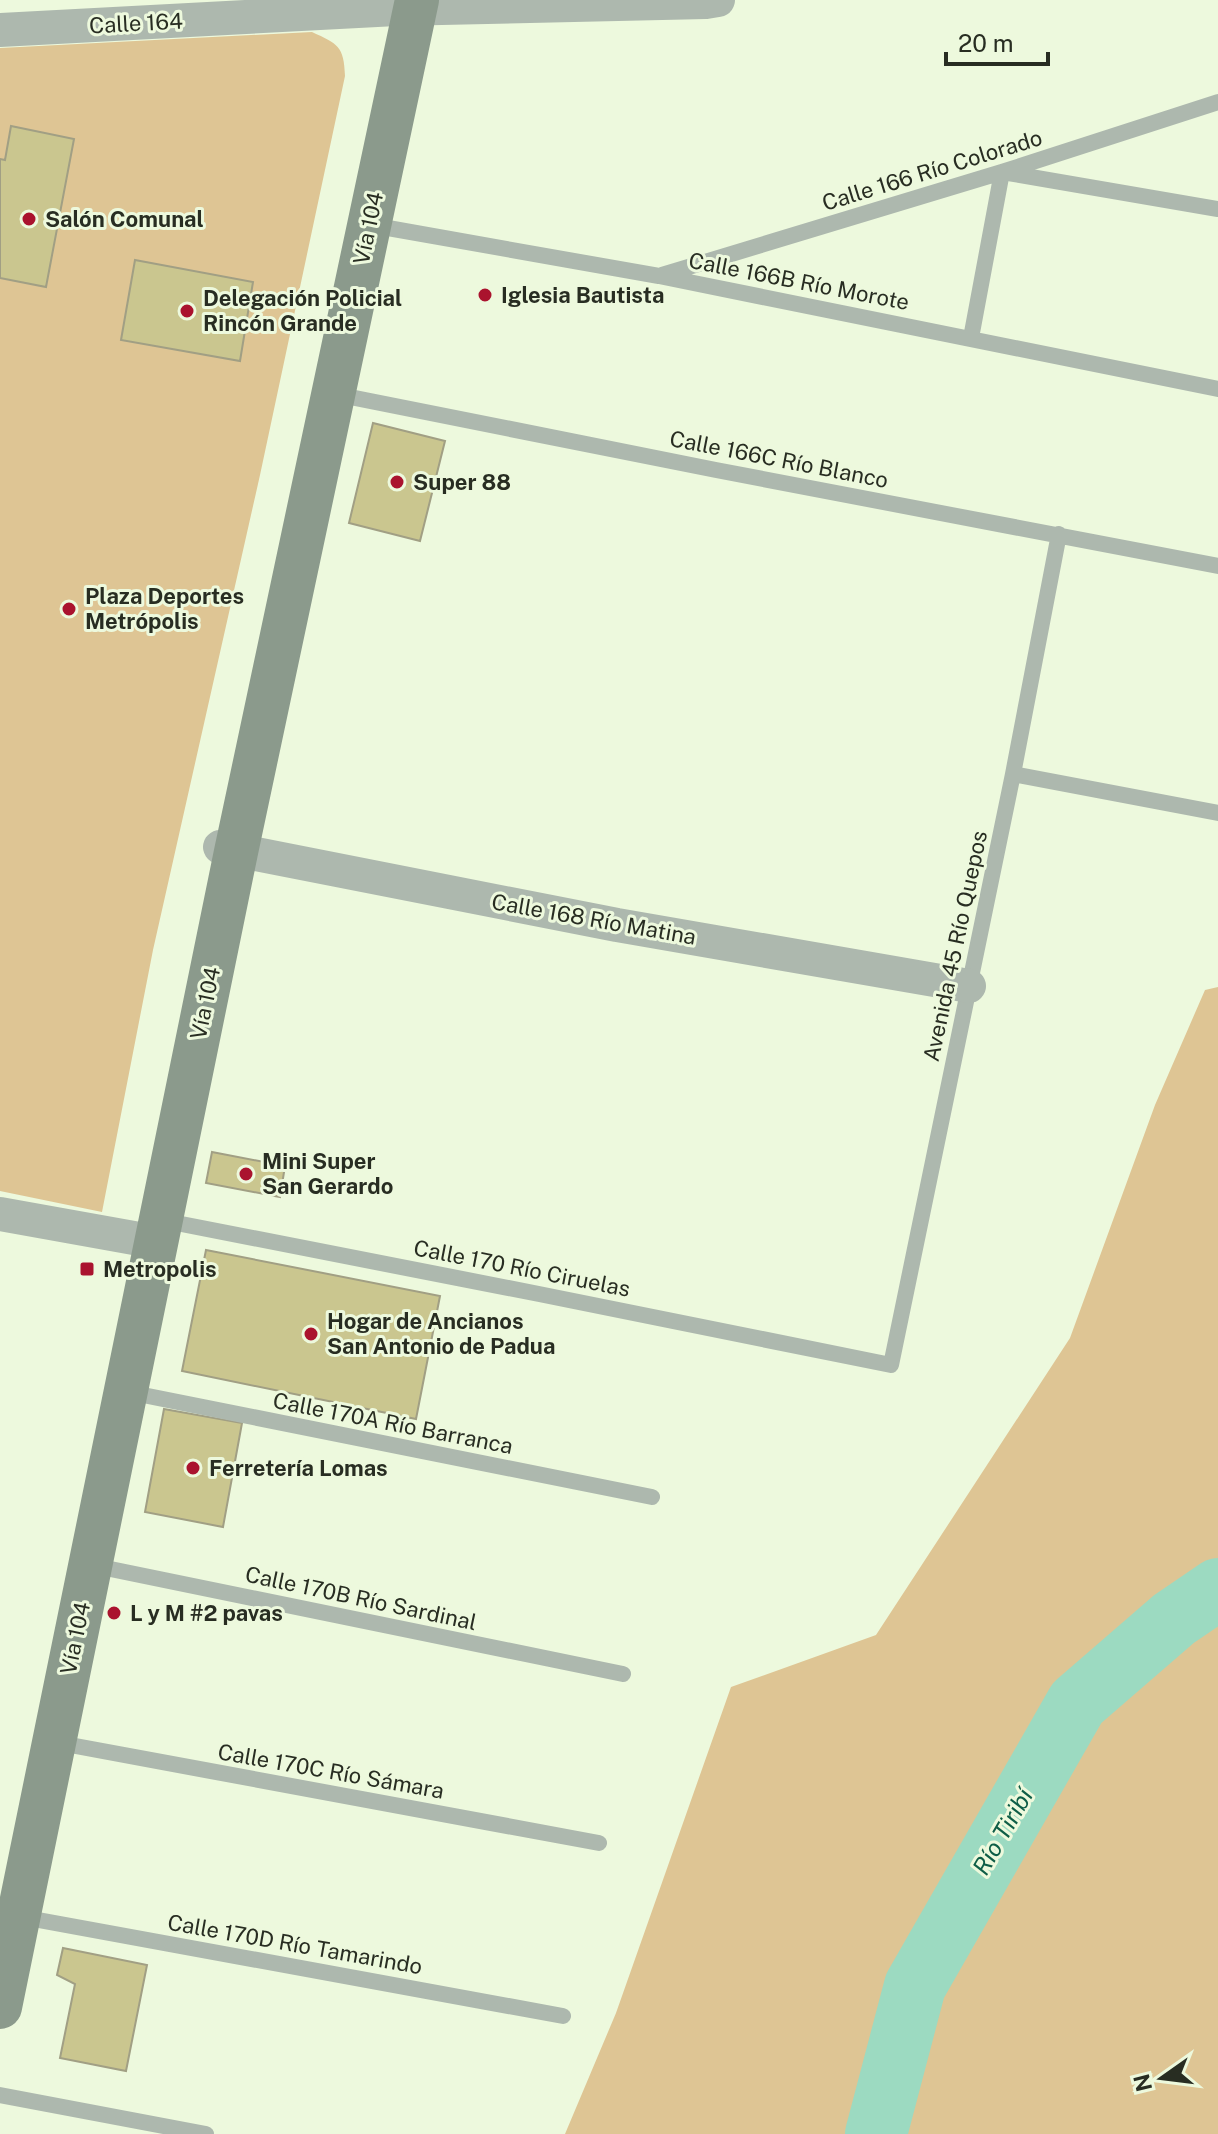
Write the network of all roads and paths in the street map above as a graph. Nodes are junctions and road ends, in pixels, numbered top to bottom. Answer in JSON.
{"nodes":[{"id":1,"x":718,"y":0,"type":"edge"},
{"id":2,"x":406,"y":5,"type":"edge"},
{"id":3,"x":0,"y":30,"type":"edge"},
{"id":4,"x":1218,"y":102,"type":"edge"},
{"id":5,"x":1002,"y":172,"type":"junction"},
{"id":6,"x":1218,"y":209,"type":"edge"},
{"id":7,"x":369,"y":224,"type":"junction"},
{"id":8,"x":659,"y":276,"type":"junction"},
{"id":9,"x":971,"y":338,"type":"junction"},
{"id":10,"x":1218,"y":389,"type":"edge"},
{"id":11,"x":333,"y":393,"type":"junction"},
{"id":12,"x":1059,"y":534,"type":"junction"},
{"id":13,"x":1218,"y":566,"type":"edge"},
{"id":14,"x":1013,"y":774,"type":"junction"},
{"id":15,"x":1218,"y":813,"type":"edge"},
{"id":16,"x":228,"y":849,"type":"junction"},
{"id":17,"x":969,"y":986,"type":"junction"},
{"id":18,"x":0,"y":1214,"type":"edge"},
{"id":19,"x":150,"y":1229,"type":"junction"},
{"id":20,"x":891,"y":1365,"type":"joint"},
{"id":21,"x":126,"y":1392,"type":"junction"},
{"id":22,"x":652,"y":1497,"type":"dead end"},
{"id":23,"x":90,"y":1565,"type":"junction"},
{"id":24,"x":623,"y":1674,"type":"dead end"},
{"id":25,"x":54,"y":1742,"type":"junction"},
{"id":26,"x":599,"y":1843,"type":"dead end"},
{"id":27,"x":9,"y":1919,"type":"edge"},
{"id":28,"x":0,"y":2007,"type":"edge"},
{"id":29,"x":563,"y":2016,"type":"dead end"},
{"id":30,"x":0,"y":2095,"type":"edge"},
{"id":31,"x":183,"y":2132,"type":"edge"},
{"id":32,"x":206,"y":2134,"type":"edge"}],
"edges":[{"from":1,"to":2,"type":"street","name":"Calle 164"},
{"from":2,"to":3,"type":"street","name":"Calle 164"},
{"from":2,"to":7,"type":"main road","name":"Vía 104"},
{"from":2,"to":16,"type":"main road","name":"Vía 104"},
{"from":4,"to":5,"type":"lane","name":"Calle 166 Río Colorado"},
{"from":5,"to":6,"type":"lane"},
{"from":5,"to":8,"type":"lane","name":"Calle 166 Río Colorado"},
{"from":5,"to":9,"type":"lane"},
{"from":7,"to":8,"type":"lane","name":"Calle 166B Río Morote"},
{"from":7,"to":11,"type":"main road","name":"Vía 104"},
{"from":8,"to":9,"type":"lane","name":"Calle 166B Río Morote"},
{"from":9,"to":10,"type":"lane","name":"Calle 166B Río Morote"},
{"from":11,"to":12,"type":"lane","name":"Calle 166C Río Blanco"},
{"from":11,"to":16,"type":"main road","name":"Vía 104"},
{"from":12,"to":13,"type":"lane","name":"Calle 166C Río Blanco"},
{"from":12,"to":14,"type":"lane","name":"Avenida 45 Río Quepos"},
{"from":14,"to":15,"type":"lane"},
{"from":14,"to":17,"type":"lane","name":"Avenida 45 Río Quepos"},
{"from":16,"to":17,"type":"street","name":"Calle 168 Río Matina"},
{"from":16,"to":19,"type":"main road","name":"Vía 104"},
{"from":17,"to":20,"type":"lane","name":"Avenida 45 Río Quepos"},
{"from":18,"to":19,"type":"street"},
{"from":19,"to":20,"type":"lane","name":"Calle 170 Río Ciruelas"},
{"from":19,"to":21,"type":"main road","name":"Vía 104"},
{"from":19,"to":27,"type":"main road","name":"Vía 104"},
{"from":21,"to":22,"type":"lane","name":"Calle 170A Río Barranca"},
{"from":21,"to":23,"type":"main road","name":"Vía 104"},
{"from":23,"to":24,"type":"lane","name":"Calle 170B Río Sardinal"},
{"from":23,"to":25,"type":"main road","name":"Vía 104"},
{"from":25,"to":26,"type":"lane","name":"Calle 170C Río Sámara"},
{"from":25,"to":27,"type":"main road","name":"Vía 104"},
{"from":27,"to":28,"type":"main road","name":"Vía 104"},
{"from":27,"to":29,"type":"lane","name":"Calle 170D Río Tamarindo"},
{"from":30,"to":31,"type":"lane"},
{"from":31,"to":32,"type":"lane"}]}
